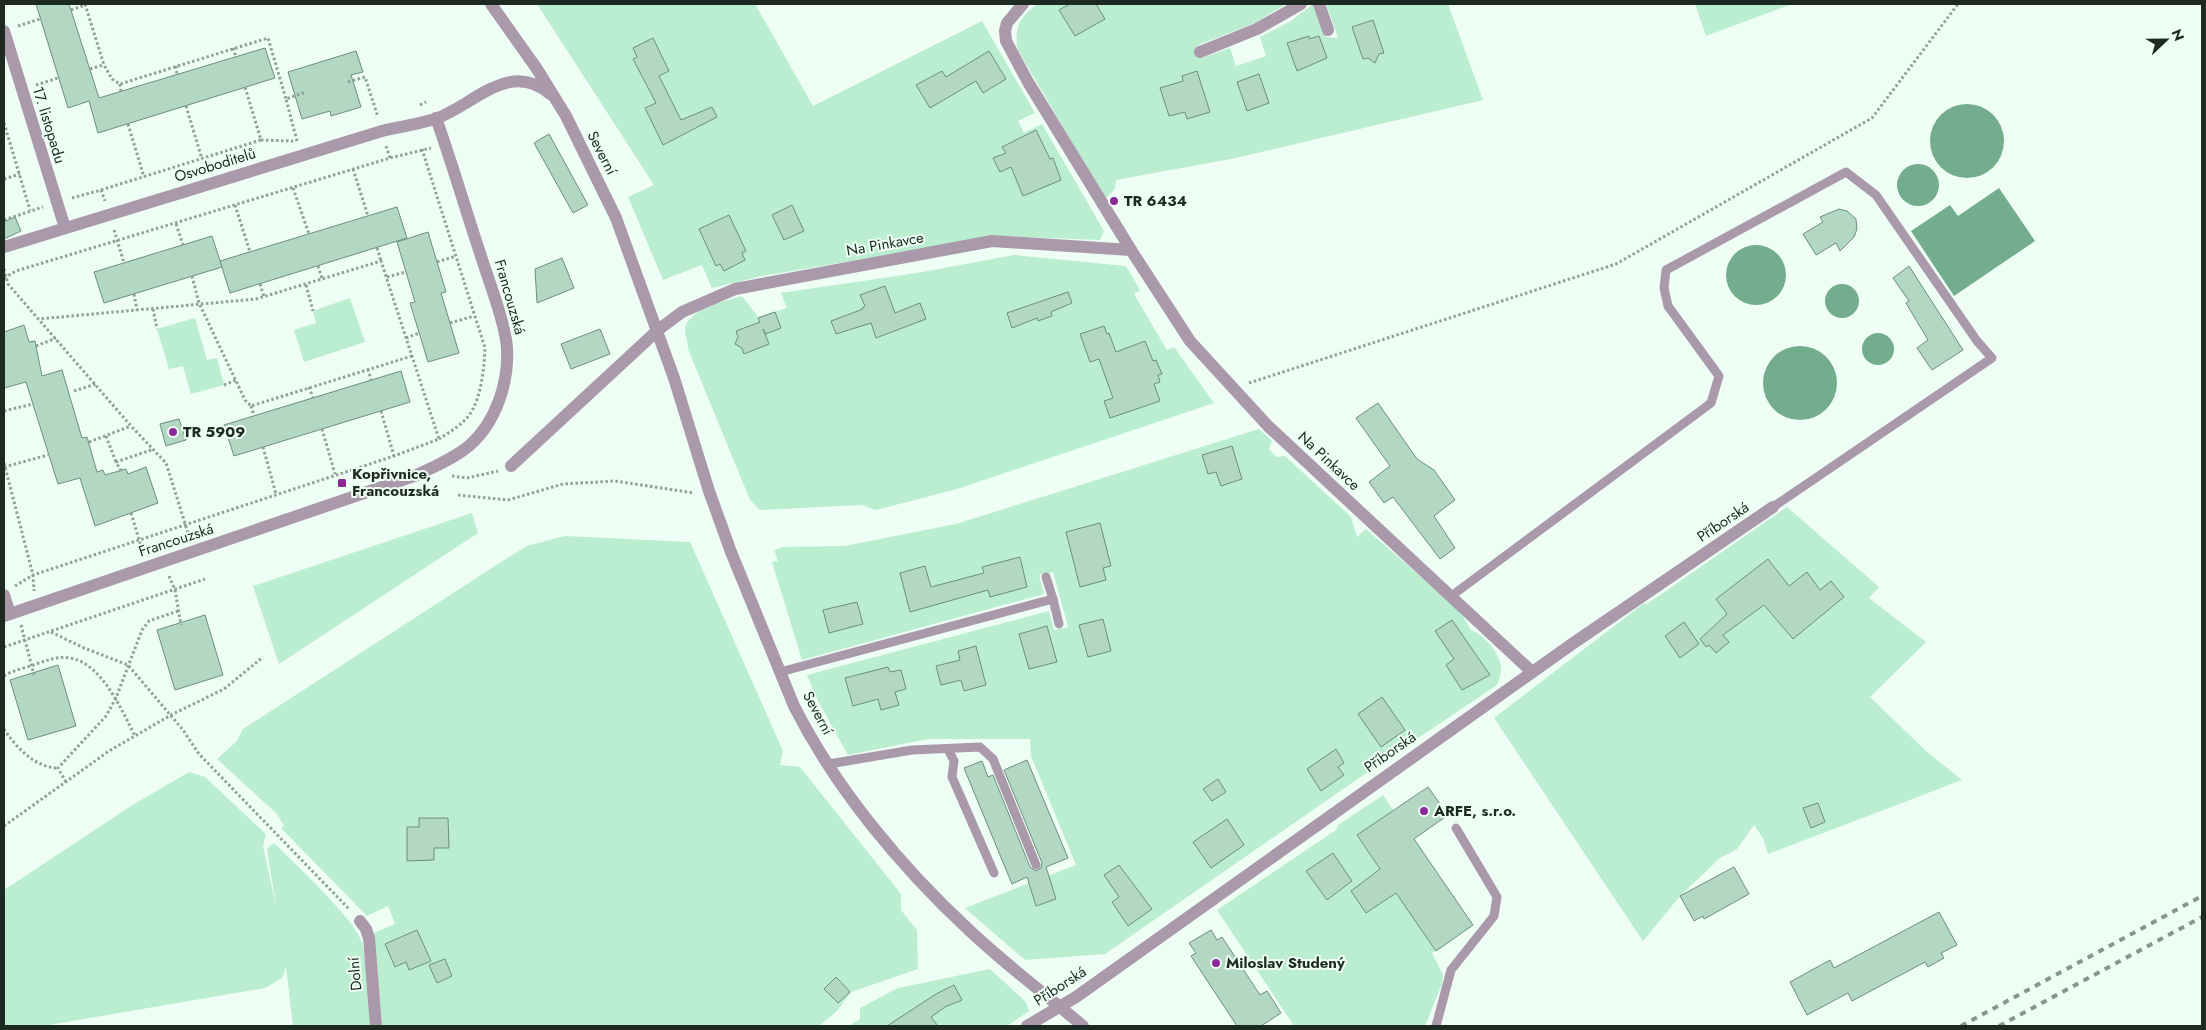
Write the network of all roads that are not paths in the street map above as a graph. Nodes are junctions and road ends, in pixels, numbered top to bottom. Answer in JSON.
{"nodes":[{"id":1,"x":491,"y":4,"type":"edge"},
{"id":2,"x":1023,"y":4,"type":"edge"},
{"id":3,"x":1301,"y":4,"type":"edge"},
{"id":4,"x":1319,"y":4,"type":"edge"},
{"id":5,"x":9,"y":29,"type":"edge"},
{"id":6,"x":1328,"y":30,"type":"dead end"},
{"id":7,"x":1200,"y":52,"type":"dead end"},
{"id":8,"x":553,"y":97,"type":"junction"},
{"id":9,"x":436,"y":118,"type":"junction"},
{"id":10,"x":64,"y":228,"type":"junction"},
{"id":11,"x":4,"y":247,"type":"edge"},
{"id":12,"x":1131,"y":250,"type":"junction"},
{"id":13,"x":658,"y":330,"type":"junction"},
{"id":14,"x":511,"y":466,"type":"road end"},
{"id":15,"x":1773,"y":507,"type":"joint"},
{"id":16,"x":1046,"y":577,"type":"dead end"},
{"id":17,"x":7,"y":592,"type":"edge"},
{"id":18,"x":1450,"y":597,"type":"junction"},
{"id":19,"x":1053,"y":599,"type":"junction"},
{"id":20,"x":7,"y":615,"type":"edge"},
{"id":21,"x":1059,"y":624,"type":"dead end"},
{"id":22,"x":780,"y":672,"type":"junction"},
{"id":23,"x":1532,"y":672,"type":"junction"},
{"id":24,"x":948,"y":749,"type":"junction"},
{"id":25,"x":829,"y":764,"type":"junction"},
{"id":26,"x":1456,"y":828,"type":"dead end"},
{"id":27,"x":1036,"y":865,"type":"dead end"},
{"id":28,"x":994,"y":873,"type":"dead end"},
{"id":29,"x":360,"y":921,"type":"road end"},
{"id":30,"x":1058,"y":1006,"type":"junction"},
{"id":31,"x":376,"y":1026,"type":"edge"},
{"id":32,"x":1027,"y":1026,"type":"edge"},
{"id":33,"x":1083,"y":1026,"type":"edge"},
{"id":34,"x":1436,"y":1026,"type":"edge"}],
"edges":[{"from":1,"to":8,"type":"street","name":"Severní"},
{"from":2,"to":12,"type":"street","name":"Na Pinkavce"},
{"from":3,"to":7,"type":"street"},
{"from":4,"to":6,"type":"street"},
{"from":5,"to":10,"type":"street","name":"17. listopadu"},
{"from":8,"to":9,"type":"street"},
{"from":8,"to":13,"type":"street","name":"Severní"},
{"from":9,"to":10,"type":"street","name":"Osvoboditelů"},
{"from":9,"to":20,"type":"street","name":"Francouzská"},
{"from":10,"to":11,"type":"street","name":"Osvoboditelů"},
{"from":12,"to":13,"type":"street","name":"Na Pinkavce"},
{"from":12,"to":18,"type":"street","name":"Na Pinkavce"},
{"from":13,"to":14,"type":"street"},
{"from":13,"to":22,"type":"street","name":"Severní"},
{"from":15,"to":18,"type":"lane"},
{"from":15,"to":23,"type":"street","name":"Příborská"},
{"from":16,"to":19,"type":"lane"},
{"from":17,"to":20,"type":"street"},
{"from":18,"to":23,"type":"street","name":"Na Pinkavce"},
{"from":19,"to":21,"type":"lane"},
{"from":19,"to":22,"type":"lane"},
{"from":22,"to":25,"type":"street","name":"Severní"},
{"from":23,"to":30,"type":"street","name":"Příborská"},
{"from":24,"to":25,"type":"lane"},
{"from":24,"to":27,"type":"lane"},
{"from":24,"to":28,"type":"lane"},
{"from":25,"to":30,"type":"street","name":"Severní"},
{"from":26,"to":34,"type":"lane"},
{"from":29,"to":31,"type":"street","name":"Dolní"},
{"from":30,"to":32,"type":"street","name":"Příborská"},
{"from":30,"to":33,"type":"street","name":"Severní"}]}
